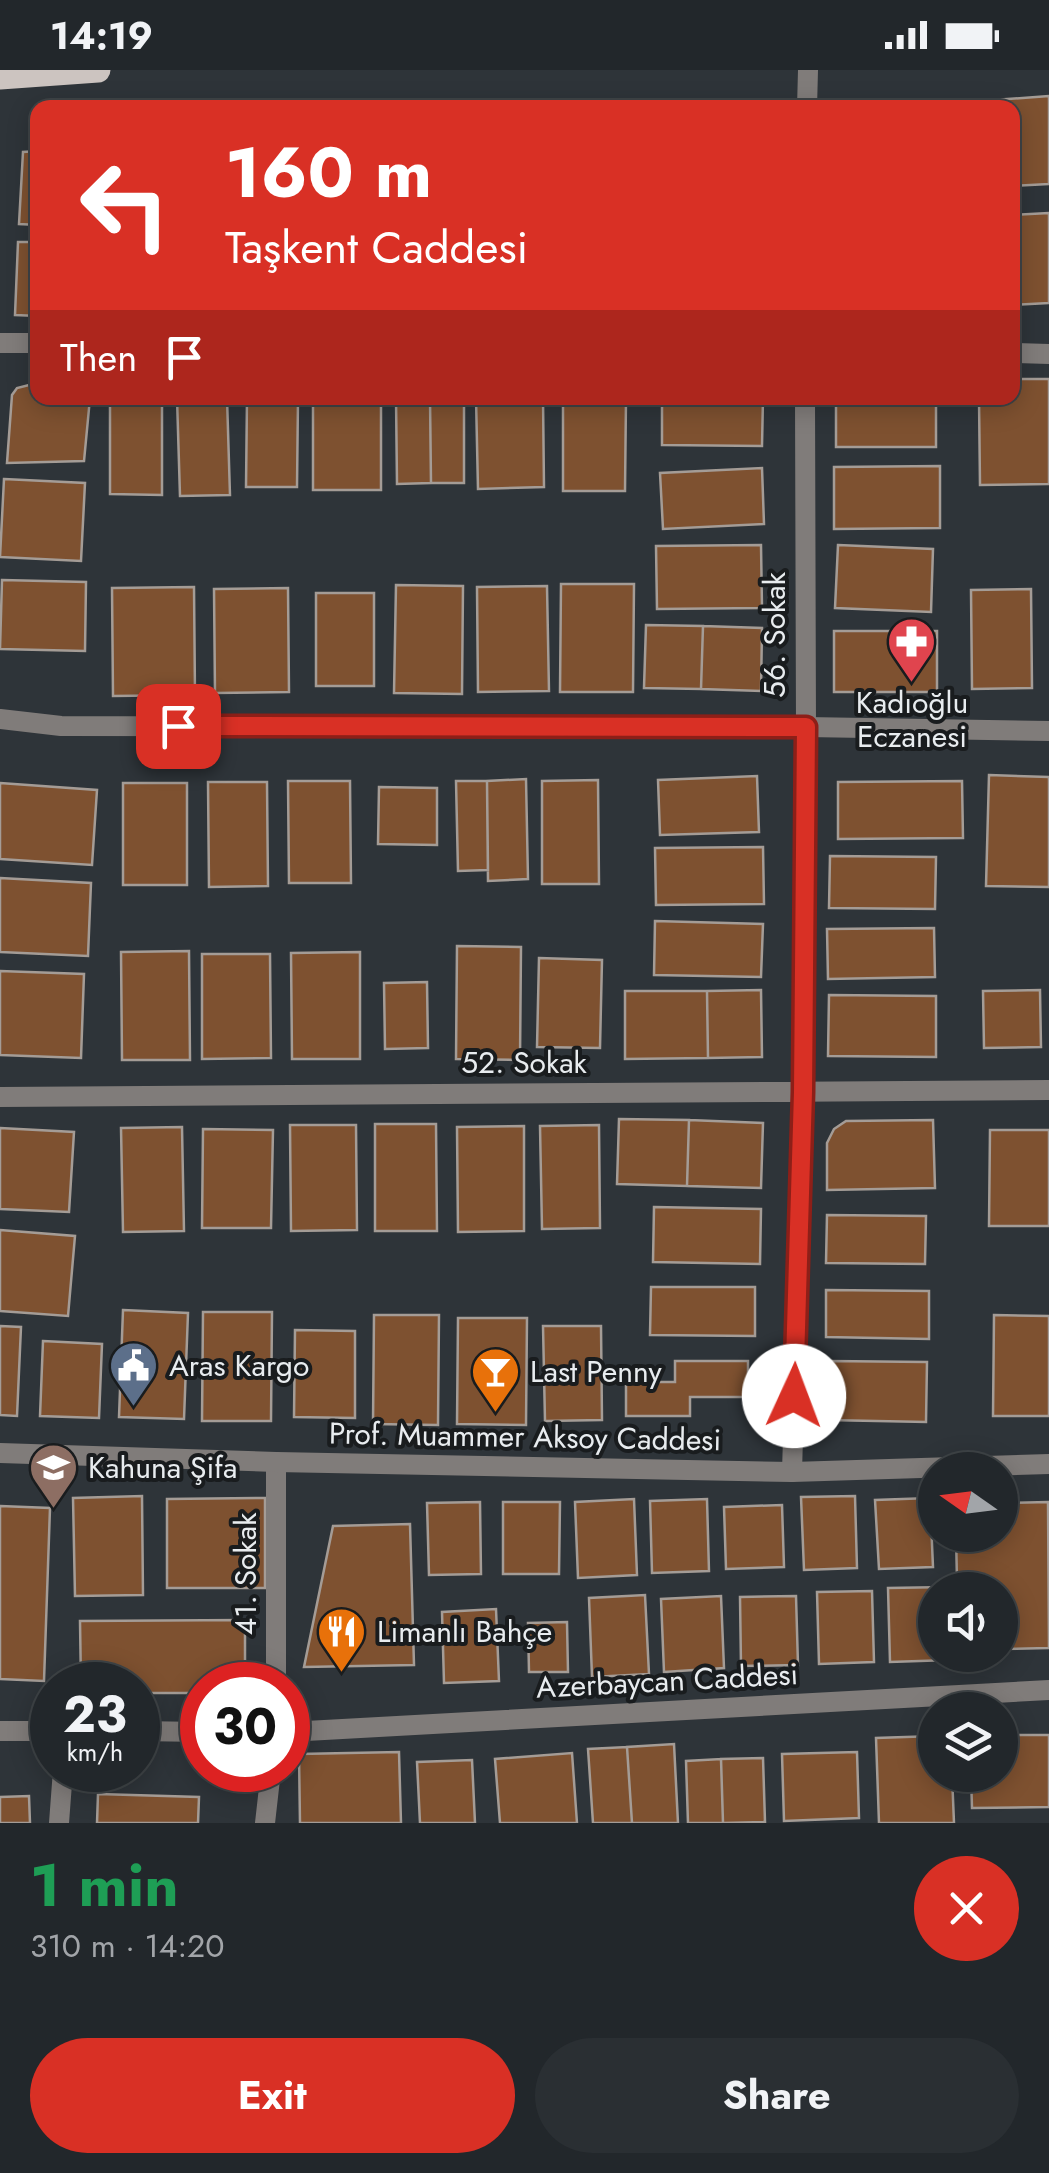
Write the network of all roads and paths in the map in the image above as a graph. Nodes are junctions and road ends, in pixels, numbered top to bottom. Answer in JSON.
{"nodes":[{"id":1,"x":98,"y":70,"type":"edge"},
{"id":2,"x":808,"y":70,"type":"edge"},
{"id":3,"x":0,"y":77,"type":"edge"},
{"id":4,"x":807,"y":100,"type":"edge"},
{"id":5,"x":30,"y":343,"type":"edge"},
{"id":6,"x":0,"y":344,"type":"edge"},
{"id":7,"x":1020,"y":353,"type":"edge"},
{"id":8,"x":1049,"y":354,"type":"edge"},
{"id":9,"x":804,"y":405,"type":"edge"},
{"id":10,"x":0,"y":719,"type":"edge"},
{"id":11,"x":806,"y":727,"type":"junction"},
{"id":12,"x":1049,"y":731,"type":"edge"},
{"id":13,"x":1049,"y":1090,"type":"edge"},
{"id":14,"x":803,"y":1092,"type":"junction"},
{"id":15,"x":0,"y":1097,"type":"edge"},
{"id":16,"x":0,"y":1453,"type":"edge"},
{"id":17,"x":276,"y":1462,"type":"junction"},
{"id":18,"x":1049,"y":1464,"type":"edge"},
{"id":19,"x":792,"y":1472,"type":"junction"},
{"id":20,"x":276,"y":1662,"type":"edge"},
{"id":21,"x":1049,"y":1690,"type":"edge"},
{"id":22,"x":0,"y":1731,"type":"edge"},
{"id":23,"x":30,"y":1731,"type":"edge"},
{"id":24,"x":310,"y":1731,"type":"edge"},
{"id":25,"x":61,"y":1792,"type":"edge"},
{"id":26,"x":269,"y":1792,"type":"edge"},
{"id":27,"x":59,"y":1823,"type":"edge"},
{"id":28,"x":265,"y":1823,"type":"edge"}],
"edges":[{"from":1,"to":3,"type":"main road"},
{"from":2,"to":4,"type":"street"},
{"from":5,"to":6,"type":"street"},
{"from":7,"to":8,"type":"street"},
{"from":9,"to":11,"type":"street","name":"56. Sokak"},
{"from":10,"to":11,"type":"street"},
{"from":11,"to":12,"type":"street"},
{"from":11,"to":14,"type":"street","name":"56. Sokak"},
{"from":13,"to":14,"type":"street","name":"52. Sokak"},
{"from":14,"to":15,"type":"street","name":"52. Sokak"},
{"from":14,"to":19,"type":"street","name":"56. Sokak"},
{"from":16,"to":17,"type":"street","name":"Prof. Muammer Aksoy Caddesi"},
{"from":17,"to":19,"type":"street","name":"Prof. Muammer Aksoy Caddesi"},
{"from":17,"to":20,"type":"street","name":"41. Sokak"},
{"from":18,"to":19,"type":"street","name":"Prof. Muammer Aksoy Caddesi"},
{"from":21,"to":24,"type":"street","name":"Azerbaycan Caddesi"},
{"from":22,"to":23,"type":"street"},
{"from":25,"to":27,"type":"street"},
{"from":26,"to":28,"type":"street"}]}
